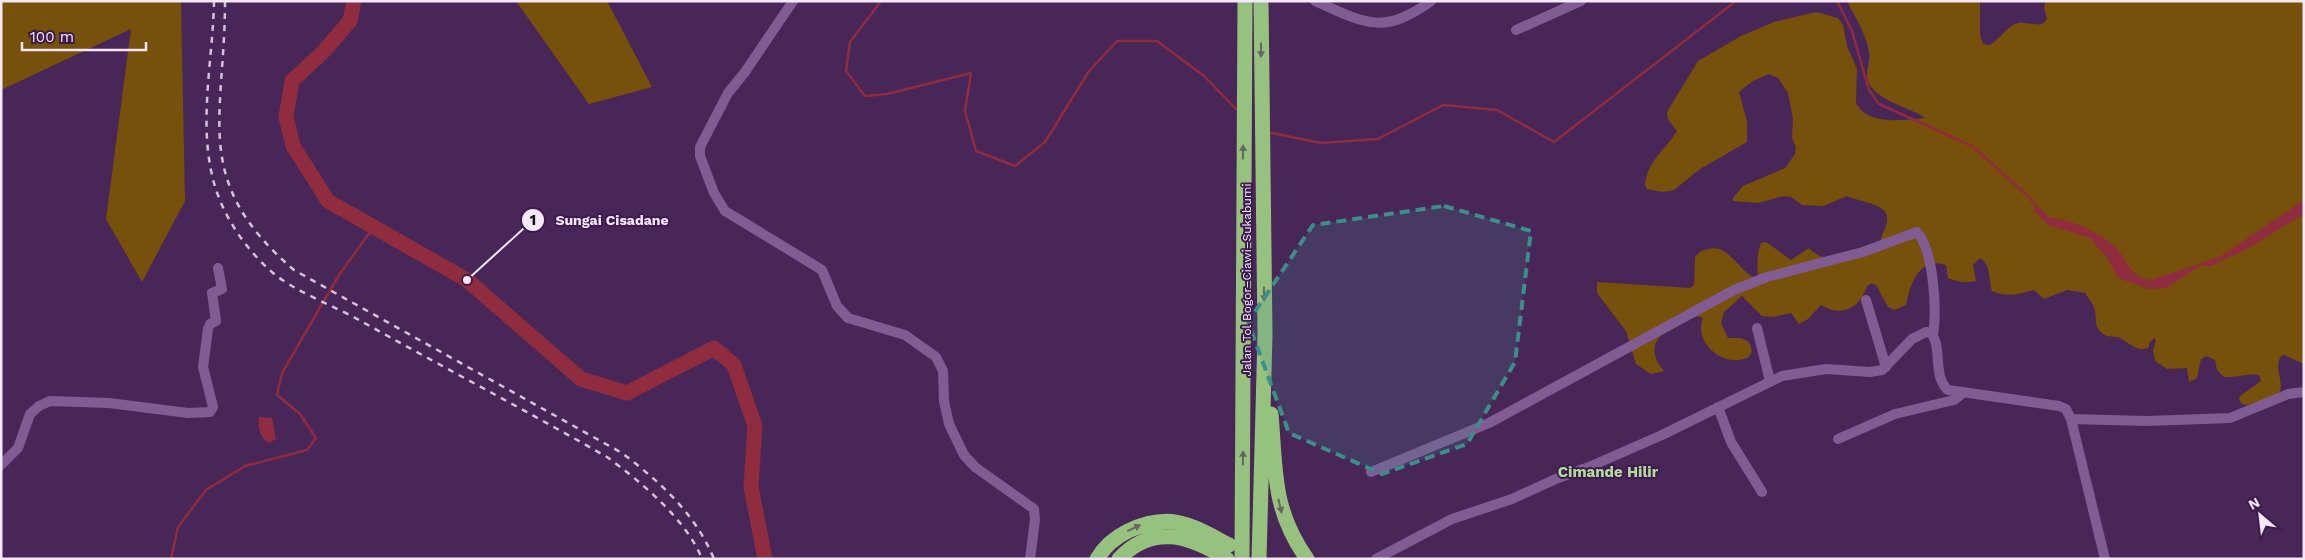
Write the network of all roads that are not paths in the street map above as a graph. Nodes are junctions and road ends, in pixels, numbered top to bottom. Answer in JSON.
{"nodes":[{"id":1,"x":793,"y":1,"type":"edge"},
{"id":2,"x":1244,"y":1,"type":"edge"},
{"id":3,"x":1261,"y":1,"type":"edge"},
{"id":4,"x":1315,"y":1,"type":"edge"},
{"id":5,"x":1431,"y":1,"type":"edge"},
{"id":6,"x":1581,"y":1,"type":"edge"},
{"id":7,"x":1516,"y":30,"type":"dead end"},
{"id":8,"x":218,"y":268,"type":"dead end"},
{"id":9,"x":1866,"y":300,"type":"dead end"},
{"id":10,"x":1757,"y":328,"type":"dead end"},
{"id":11,"x":1264,"y":335,"type":"junction"},
{"id":12,"x":1933,"y":335,"type":"junction"},
{"id":13,"x":1886,"y":368,"type":"junction"},
{"id":14,"x":1770,"y":381,"type":"junction"},
{"id":15,"x":2304,"y":392,"type":"edge"},
{"id":16,"x":1963,"y":393,"type":"junction"},
{"id":17,"x":1718,"y":407,"type":"junction"},
{"id":18,"x":2071,"y":419,"type":"junction"},
{"id":19,"x":1838,"y":439,"type":"dead end"},
{"id":20,"x":1,"y":465,"type":"edge"},
{"id":21,"x":1370,"y":472,"type":"dead end"},
{"id":22,"x":1762,"y":492,"type":"dead end"},
{"id":23,"x":1243,"y":493,"type":"junction"},
{"id":24,"x":1230,"y":554,"type":"edge"},
{"id":25,"x":1030,"y":559,"type":"edge"},
{"id":26,"x":1097,"y":559,"type":"edge"},
{"id":27,"x":1119,"y":559,"type":"edge"},
{"id":28,"x":1242,"y":559,"type":"edge"},
{"id":29,"x":1259,"y":559,"type":"edge"},
{"id":30,"x":1307,"y":559,"type":"edge"},
{"id":31,"x":1376,"y":559,"type":"edge"},
{"id":32,"x":2104,"y":559,"type":"edge"}],
"edges":[{"from":1,"to":25,"type":"street"},
{"from":23,"to":2,"type":"highway","name":"Jalan Tol Bogor–Ciawi–Sukabumi","one_way":true},
{"from":3,"to":11,"type":"highway","name":"Jalan Tol Bogor–Ciawi–Sukabumi","one_way":true},
{"from":4,"to":5,"type":"street"},
{"from":6,"to":7,"type":"street"},
{"from":8,"to":20,"type":"street"},
{"from":9,"to":13,"type":"street"},
{"from":10,"to":14,"type":"street"},
{"from":11,"to":29,"type":"highway","name":"Jalan Tol Bogor–Ciawi–Sukabumi"},
{"from":11,"to":30,"type":"highway","one_way":true},
{"from":12,"to":13,"type":"street"},
{"from":12,"to":16,"type":"street"},
{"from":12,"to":21,"type":"street"},
{"from":13,"to":14,"type":"street"},
{"from":14,"to":17,"type":"street"},
{"from":15,"to":18,"type":"street"},
{"from":16,"to":18,"type":"street"},
{"from":16,"to":19,"type":"street"},
{"from":17,"to":22,"type":"street"},
{"from":17,"to":31,"type":"street"},
{"from":18,"to":32,"type":"street"},
{"from":23,"to":24,"type":"highway"},
{"from":23,"to":28,"type":"highway","name":"Jalan Tol Bogor–Ciawi–Sukabumi"},
{"from":26,"to":24,"type":"highway","one_way":true},
{"from":24,"to":27,"type":"highway"}]}
